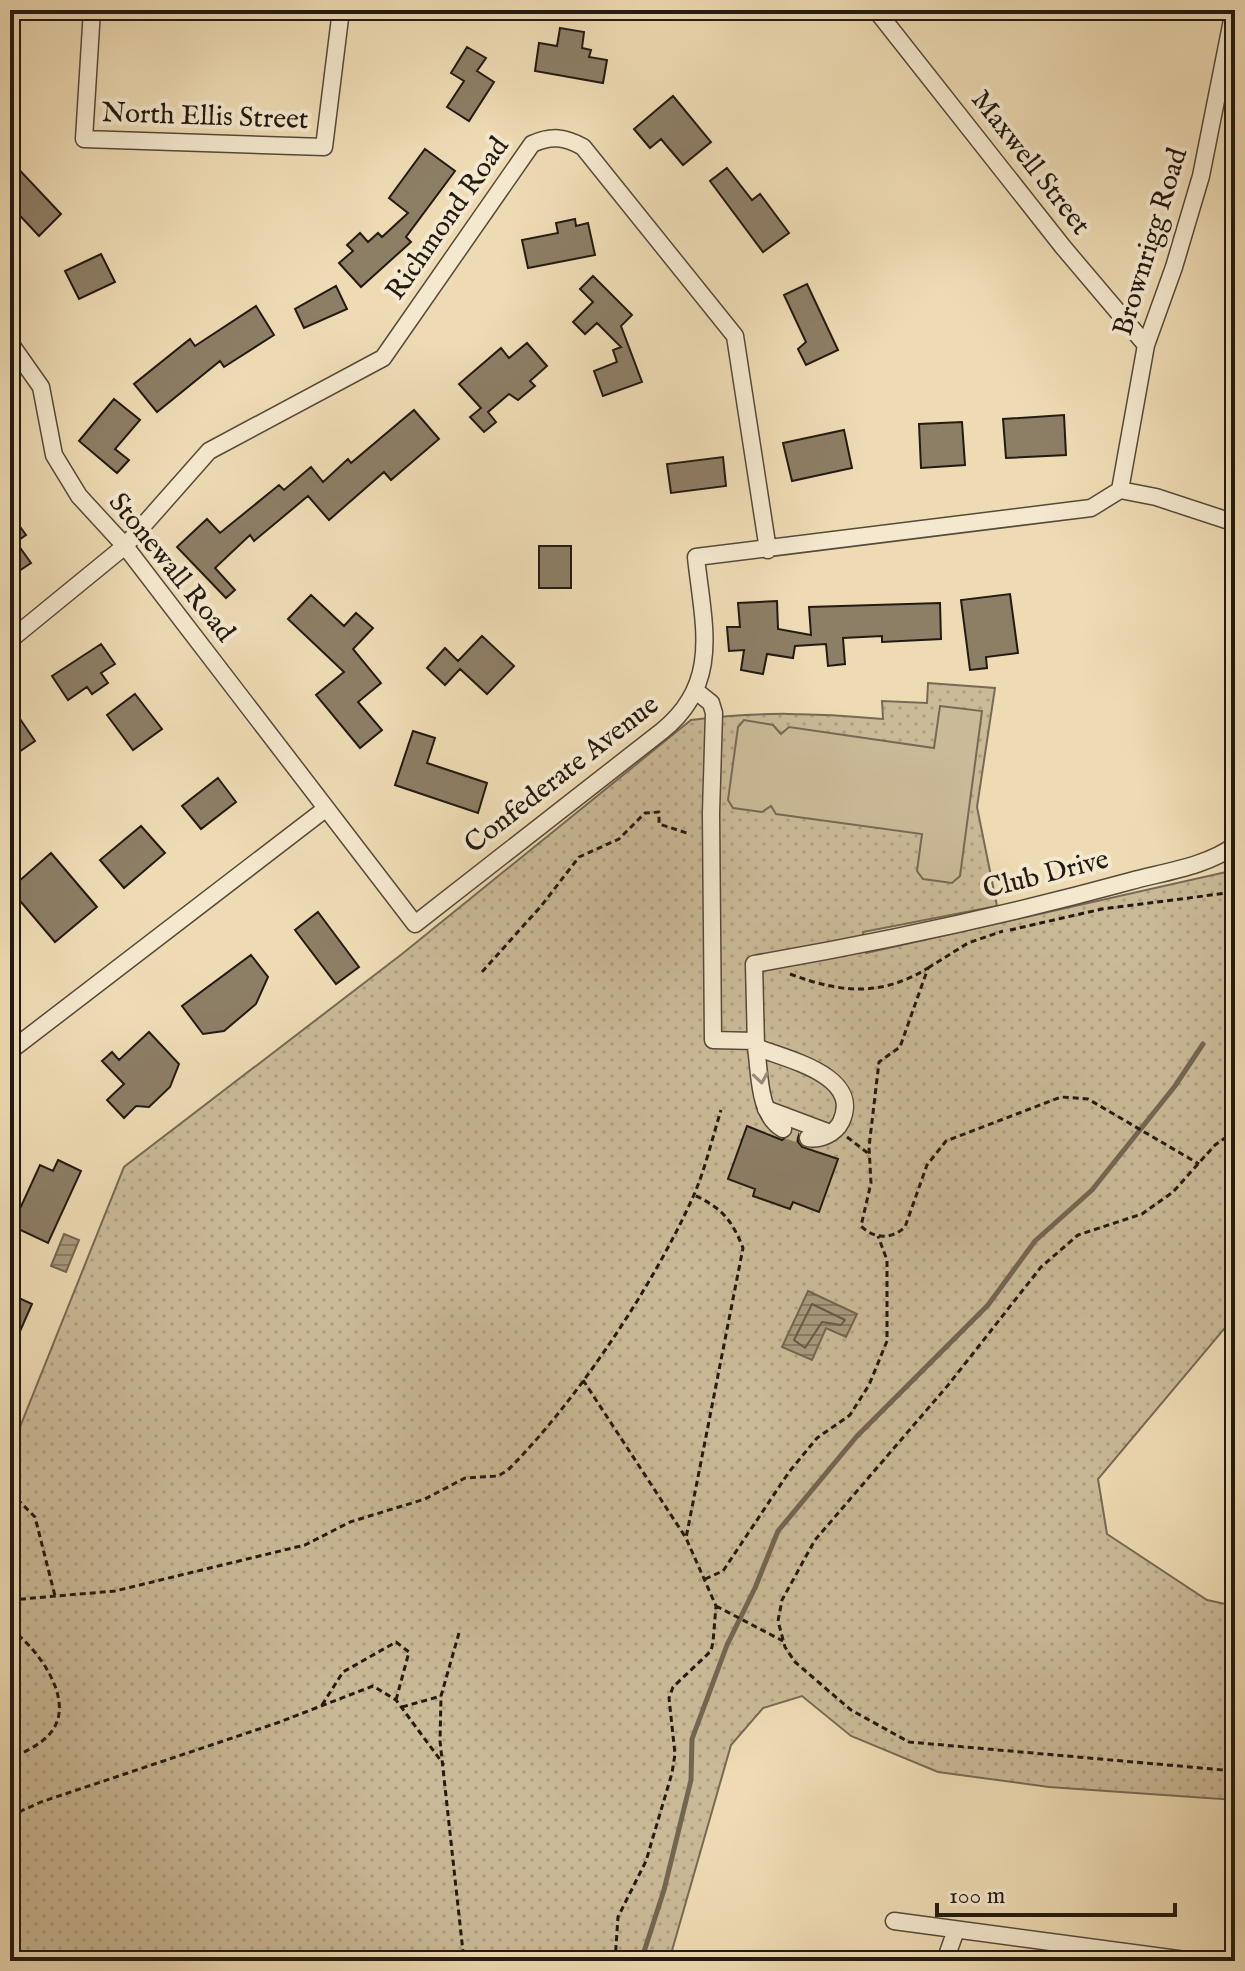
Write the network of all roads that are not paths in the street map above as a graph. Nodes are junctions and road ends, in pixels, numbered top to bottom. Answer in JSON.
{"nodes":[{"id":1,"x":92,"y":10,"type":"edge"},
{"id":2,"x":341,"y":10,"type":"edge"},
{"id":3,"x":876,"y":10,"type":"edge"},
{"id":4,"x":1234,"y":10,"type":"edge"},
{"id":5,"x":10,"y":343,"type":"edge"},
{"id":6,"x":1146,"y":345,"type":"junction"},
{"id":7,"x":1120,"y":490,"type":"junction"},
{"id":8,"x":1235,"y":523,"type":"edge"},
{"id":9,"x":125,"y":546,"type":"junction"},
{"id":10,"x":768,"y":550,"type":"junction"},
{"id":11,"x":10,"y":640,"type":"edge"},
{"id":12,"x":696,"y":691,"type":"junction"},
{"id":13,"x":324,"y":810,"type":"junction"},
{"id":14,"x":1235,"y":845,"type":"edge"},
{"id":15,"x":755,"y":1044,"type":"junction"},
{"id":16,"x":10,"y":1051,"type":"edge"},
{"id":17,"x":766,"y":1109,"type":"junction"},
{"id":18,"x":783,"y":1129,"type":"tunnel mouth"},
{"id":19,"x":833,"y":1131,"type":"junction"},
{"id":20,"x":808,"y":1138,"type":"tunnel mouth"},
{"id":21,"x":894,"y":1921,"type":"dead end"},
{"id":22,"x":956,"y":1930,"type":"junction"},
{"id":23,"x":945,"y":1961,"type":"edge"},
{"id":24,"x":1193,"y":1961,"type":"edge"}],
"edges":[{"from":1,"to":2,"type":"street","name":"North Ellis Street"},
{"from":3,"to":6,"type":"street","name":"Maxwell Street"},
{"from":4,"to":6,"type":"street","name":"Brownrigg Road"},
{"from":5,"to":9,"type":"street","name":"Stonewall Road"},
{"from":6,"to":7,"type":"street","name":"Brownrigg Road"},
{"from":7,"to":8,"type":"street"},
{"from":7,"to":10,"type":"street","name":"Confederate Avenue"},
{"from":9,"to":10,"type":"street","name":"Richmond Road"},
{"from":9,"to":11,"type":"street","name":"Richmond Road"},
{"from":9,"to":13,"type":"street","name":"Stonewall Road"},
{"from":10,"to":12,"type":"street","name":"Confederate Avenue"},
{"from":12,"to":13,"type":"street","name":"Confederate Avenue"},
{"from":12,"to":15,"type":"street"},
{"from":13,"to":16,"type":"street"},
{"from":14,"to":15,"type":"street","name":"Club Drive"},
{"from":15,"to":17,"type":"street","one_way":true},
{"from":15,"to":19,"type":"street"},
{"from":17,"to":18,"type":"street"},
{"from":17,"to":19,"type":"street"},
{"from":19,"to":20,"type":"street"},
{"from":21,"to":22,"type":"street"},
{"from":22,"to":23,"type":"street"},
{"from":22,"to":24,"type":"street"}]}
